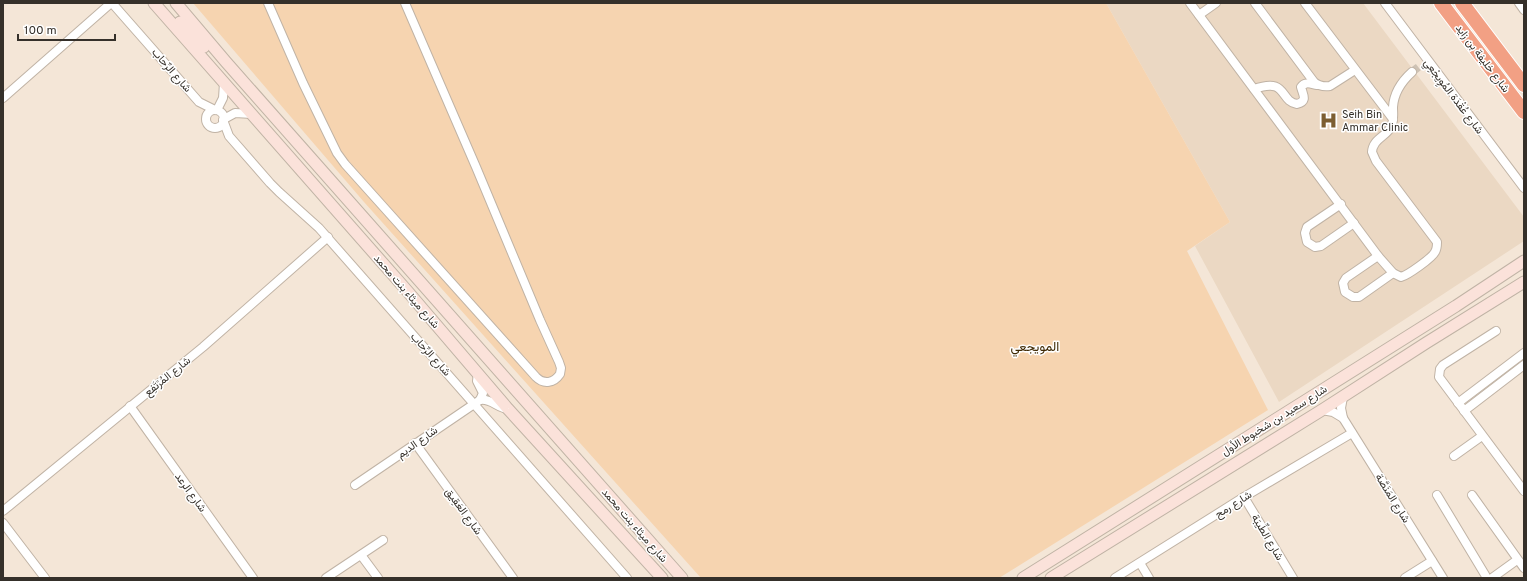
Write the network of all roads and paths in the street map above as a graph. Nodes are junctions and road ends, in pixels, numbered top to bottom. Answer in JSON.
{"nodes":[{"id":1,"x":111,"y":3,"type":"edge"},
{"id":2,"x":154,"y":3,"type":"edge"},
{"id":3,"x":164,"y":3,"type":"edge"},
{"id":4,"x":176,"y":3,"type":"edge"},
{"id":5,"x":268,"y":3,"type":"edge"},
{"id":6,"x":405,"y":3,"type":"edge"},
{"id":7,"x":1190,"y":3,"type":"edge"},
{"id":8,"x":1216,"y":3,"type":"edge"},
{"id":9,"x":1256,"y":3,"type":"edge"},
{"id":10,"x":1305,"y":3,"type":"edge"},
{"id":11,"x":1384,"y":3,"type":"edge"},
{"id":12,"x":1442,"y":3,"type":"edge"},
{"id":13,"x":1462,"y":3,"type":"edge"},
{"id":14,"x":1519,"y":3,"type":"edge"},
{"id":15,"x":1524,"y":10,"type":"edge"},
{"id":16,"x":1200,"y":15,"type":"junction"},
{"id":17,"x":226,"y":62,"type":"junction"},
{"id":18,"x":1355,"y":70,"type":"junction"},
{"id":19,"x":1412,"y":72,"type":"tunnel mouth"},
{"id":20,"x":224,"y":83,"type":"junction"},
{"id":21,"x":1317,"y":85,"type":"junction"},
{"id":22,"x":1524,"y":85,"type":"edge"},
{"id":23,"x":1254,"y":89,"type":"junction"},
{"id":24,"x":3,"y":98,"type":"edge"},
{"id":25,"x":199,"y":102,"type":"junction"},
{"id":26,"x":216,"y":110,"type":"junction"},
{"id":27,"x":1524,"y":112,"type":"edge"},
{"id":28,"x":252,"y":114,"type":"junction"},
{"id":29,"x":224,"y":119,"type":"junction"},
{"id":30,"x":1393,"y":119,"type":"junction"},
{"id":31,"x":206,"y":121,"type":"junction"},
{"id":32,"x":212,"y":128,"type":"junction"},
{"id":33,"x":229,"y":136,"type":"junction"},
{"id":34,"x":1524,"y":188,"type":"edge"},
{"id":35,"x":1341,"y":204,"type":"junction"},
{"id":36,"x":1354,"y":223,"type":"junction"},
{"id":37,"x":328,"y":237,"type":"junction"},
{"id":38,"x":1378,"y":256,"type":"junction"},
{"id":39,"x":1524,"y":261,"type":"edge"},
{"id":40,"x":1393,"y":273,"type":"junction"},
{"id":41,"x":1524,"y":282,"type":"edge"},
{"id":42,"x":1456,"y":306,"type":"junction"},
{"id":43,"x":1496,"y":331,"type":"dead end"},
{"id":44,"x":1426,"y":343,"type":"junction"},
{"id":45,"x":1524,"y":353,"type":"edge"},
{"id":46,"x":1524,"y":365,"type":"edge"},
{"id":47,"x":478,"y":373,"type":"junction"},
{"id":48,"x":1310,"y":397,"type":"junction"},
{"id":49,"x":1343,"y":397,"type":"junction"},
{"id":50,"x":477,"y":402,"type":"junction"},
{"id":51,"x":1458,"y":403,"type":"junction"},
{"id":52,"x":130,"y":406,"type":"junction"},
{"id":53,"x":508,"y":409,"type":"junction"},
{"id":54,"x":1322,"y":410,"type":"junction"},
{"id":55,"x":1464,"y":411,"type":"junction"},
{"id":56,"x":1343,"y":418,"type":"junction"},
{"id":57,"x":1352,"y":433,"type":"junction"},
{"id":58,"x":1482,"y":436,"type":"junction"},
{"id":59,"x":415,"y":443,"type":"junction"},
{"id":60,"x":1268,"y":444,"type":"junction"},
{"id":61,"x":1454,"y":456,"type":"dead end"},
{"id":62,"x":355,"y":485,"type":"dead end"},
{"id":63,"x":1524,"y":491,"type":"edge"},
{"id":64,"x":1437,"y":495,"type":"dead end"},
{"id":65,"x":1472,"y":495,"type":"dead end"},
{"id":66,"x":1244,"y":497,"type":"junction"},
{"id":67,"x":3,"y":510,"type":"edge"},
{"id":68,"x":3,"y":523,"type":"edge"},
{"id":69,"x":383,"y":540,"type":"dead end"},
{"id":70,"x":361,"y":555,"type":"junction"},
{"id":71,"x":1517,"y":560,"type":"junction"},
{"id":72,"x":1432,"y":561,"type":"junction"},
{"id":73,"x":1140,"y":563,"type":"junction"},
{"id":74,"x":1524,"y":568,"type":"edge"},
{"id":75,"x":45,"y":578,"type":"edge"},
{"id":76,"x":253,"y":578,"type":"edge"},
{"id":77,"x":326,"y":578,"type":"edge"},
{"id":78,"x":378,"y":578,"type":"edge"},
{"id":79,"x":513,"y":578,"type":"edge"},
{"id":80,"x":627,"y":578,"type":"edge"},
{"id":81,"x":662,"y":578,"type":"edge"},
{"id":82,"x":682,"y":578,"type":"edge"},
{"id":83,"x":1024,"y":578,"type":"edge"},
{"id":84,"x":1051,"y":578,"type":"edge"},
{"id":85,"x":1115,"y":578,"type":"edge"},
{"id":86,"x":1149,"y":578,"type":"edge"},
{"id":87,"x":1293,"y":578,"type":"edge"},
{"id":88,"x":1405,"y":578,"type":"edge"},
{"id":89,"x":1443,"y":578,"type":"edge"},
{"id":90,"x":1487,"y":578,"type":"edge"},
{"id":91,"x":1492,"y":578,"type":"edge"}],
"edges":[{"from":1,"to":24,"type":"street"},
{"from":1,"to":25,"type":"street","name":"شارع الرِّحاب"},
{"from":2,"to":20,"type":"main road","name":"شارع ميثاء بنت محمد"},
{"from":3,"to":17,"type":"main road"},
{"from":4,"to":17,"type":"main road","name":"شارع ميثاء بنت محمد"},
{"from":5,"to":6,"type":"street"},
{"from":7,"to":16,"type":"street"},
{"from":8,"to":16,"type":"street"},
{"from":9,"to":21,"type":"street"},
{"from":10,"to":18,"type":"street"},
{"from":11,"to":34,"type":"street","name":"شارع عُقْدَة المُوِيجْعِي"},
{"from":12,"to":27,"type":"highway","name":"شارع خليفة بن زايد"},
{"from":13,"to":22,"type":"highway","name":"شارع خليفة بن زايد"},
{"from":14,"to":15,"type":"street"},
{"from":16,"to":23,"type":"street"},
{"from":17,"to":82,"type":"main road","name":"شارع ميثاء بنت محمد"},
{"from":18,"to":21,"type":"street"},
{"from":18,"to":30,"type":"street"},
{"from":19,"to":30,"type":"street"},
{"from":20,"to":26,"type":"street"},
{"from":20,"to":28,"type":"main road","name":"شارع ميثاء بنت محمد"},
{"from":21,"to":23,"type":"street"},
{"from":23,"to":35,"type":"street"},
{"from":25,"to":26,"type":"street","name":"شارع الرِّحاب"},
{"from":25,"to":31,"type":"street","name":"شارع الرِّحاب"},
{"from":26,"to":29,"type":"street"},
{"from":26,"to":31,"type":"street"},
{"from":28,"to":29,"type":"street"},
{"from":28,"to":47,"type":"main road","name":"شارع ميثاء بنت محمد"},
{"from":29,"to":32,"type":"street"},
{"from":29,"to":33,"type":"street","name":"شارع الرِّحاب"},
{"from":30,"to":40,"type":"street"},
{"from":31,"to":32,"type":"street"},
{"from":32,"to":33,"type":"street","name":"شارع الرِّحاب"},
{"from":33,"to":37,"type":"street","name":"شارع الرِّحاب"},
{"from":35,"to":36,"type":"street"},
{"from":35,"to":36,"type":"street"},
{"from":36,"to":38,"type":"street"},
{"from":37,"to":50,"type":"street","name":"شارع الرِّحاب"},
{"from":37,"to":52,"type":"street","name":"شارع المُرْتَفِع"},
{"from":38,"to":40,"type":"street"},
{"from":38,"to":40,"type":"street"},
{"from":39,"to":42,"type":"main road","name":"شارع سعيد بن شخبوط الأول"},
{"from":41,"to":44,"type":"main road","name":"شارع سعيد بن شخبوط الأول"},
{"from":42,"to":44,"type":"main road"},
{"from":42,"to":48,"type":"main road","name":"شارع سعيد بن شخبوط الأول"},
{"from":43,"to":51,"type":"street"},
{"from":44,"to":49,"type":"main road","name":"شارع سعيد بن شخبوط الأول"},
{"from":45,"to":51,"type":"street"},
{"from":46,"to":55,"type":"street"},
{"from":47,"to":50,"type":"street"},
{"from":47,"to":53,"type":"main road","name":"شارع ميثاء بنت محمد"},
{"from":48,"to":60,"type":"main road"},
{"from":48,"to":83,"type":"main road","name":"شارع سعيد بن شخبوط الأول"},
{"from":49,"to":54,"type":"main road","name":"شارع سعيد بن شخبوط الأول"},
{"from":49,"to":56,"type":"street"},
{"from":50,"to":53,"type":"street"},
{"from":50,"to":59,"type":"street","name":"شارع الديم"},
{"from":50,"to":80,"type":"street","name":"شارع الرِّحاب"},
{"from":51,"to":55,"type":"street"},
{"from":52,"to":67,"type":"street","name":"شارع المُرْتَفِع"},
{"from":52,"to":76,"type":"street","name":"شارع الرعد"},
{"from":53,"to":81,"type":"main road","name":"شارع ميثاء بنت محمد"},
{"from":54,"to":56,"type":"street"},
{"from":54,"to":60,"type":"main road","name":"شارع سعيد بن شخبوط الأول"},
{"from":55,"to":58,"type":"street"},
{"from":56,"to":57,"type":"street","name":"شارع المَنَصَّة"},
{"from":57,"to":66,"type":"street","name":"شارع رمح"},
{"from":57,"to":72,"type":"street","name":"شارع المَنَصَّة"},
{"from":58,"to":61,"type":"street"},
{"from":58,"to":63,"type":"street"},
{"from":59,"to":62,"type":"street","name":"شارع الديم"},
{"from":59,"to":79,"type":"street","name":"شارع العَقِيق"},
{"from":60,"to":84,"type":"main road","name":"شارع سعيد بن شخبوط الأول"},
{"from":64,"to":90,"type":"street"},
{"from":65,"to":71,"type":"street"},
{"from":66,"to":73,"type":"street","name":"شارع رمح"},
{"from":66,"to":87,"type":"street","name":"شارع الطِّيبَة"},
{"from":68,"to":75,"type":"street"},
{"from":69,"to":70,"type":"street"},
{"from":70,"to":77,"type":"street"},
{"from":70,"to":78,"type":"street"},
{"from":71,"to":74,"type":"street"},
{"from":71,"to":91,"type":"street"},
{"from":72,"to":88,"type":"street"},
{"from":72,"to":89,"type":"street","name":"شارع المَنَصَّة"},
{"from":73,"to":85,"type":"street","name":"شارع رمح"},
{"from":73,"to":86,"type":"street"}]}
